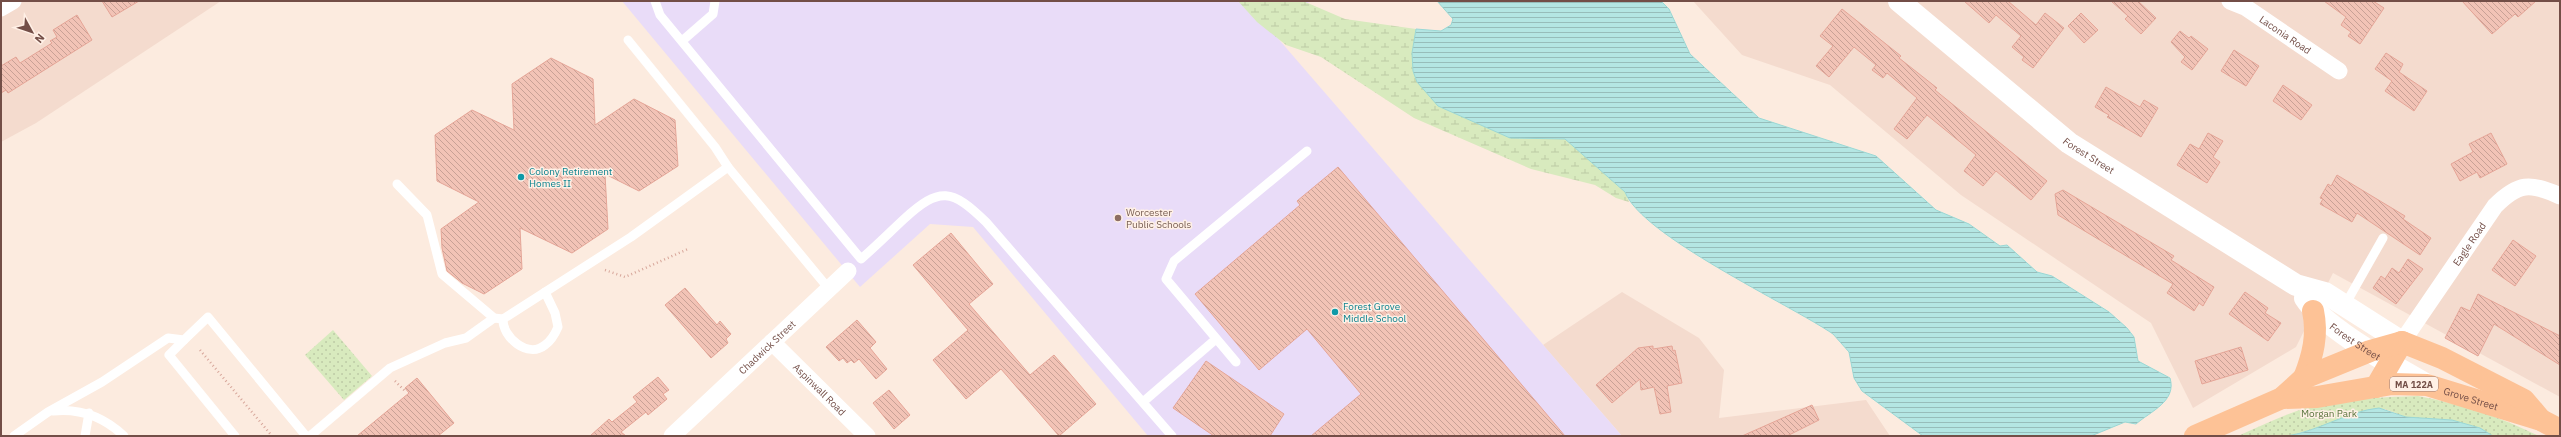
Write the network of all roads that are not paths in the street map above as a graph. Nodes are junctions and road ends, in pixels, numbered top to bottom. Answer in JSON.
{"nodes":[{"id":1,"x":12,"y":1,"type":"edge"},
{"id":2,"x":654,"y":1,"type":"edge"},
{"id":3,"x":715,"y":1,"type":"edge"},
{"id":4,"x":1899,"y":1,"type":"edge"},
{"id":5,"x":2230,"y":1,"type":"edge"},
{"id":6,"x":1,"y":8,"type":"edge"},
{"id":7,"x":628,"y":40,"type":"dead end"},
{"id":8,"x":682,"y":42,"type":"junction"},
{"id":9,"x":2339,"y":71,"type":"dead end"},
{"id":10,"x":1307,"y":152,"type":"dead end"},
{"id":11,"x":728,"y":168,"type":"junction"},
{"id":12,"x":397,"y":184,"type":"dead end"},
{"id":13,"x":2560,"y":196,"type":"edge"},
{"id":14,"x":2383,"y":238,"type":"dead end"},
{"id":15,"x":861,"y":259,"type":"junction"},
{"id":16,"x":848,"y":271,"type":"joint"},
{"id":17,"x":2296,"y":285,"type":"junction"},
{"id":18,"x":829,"y":289,"type":"junction"},
{"id":19,"x":545,"y":292,"type":"junction"},
{"id":20,"x":2345,"y":305,"type":"junction"},
{"id":21,"x":2313,"y":311,"type":"junction"},
{"id":22,"x":499,"y":318,"type":"junction"},
{"id":23,"x":1216,"y":339,"type":"junction"},
{"id":24,"x":184,"y":340,"type":"junction"},
{"id":25,"x":772,"y":342,"type":"junction"},
{"id":26,"x":2402,"y":342,"type":"junction"},
{"id":27,"x":2370,"y":350,"type":"junction"},
{"id":28,"x":1236,"y":362,"type":"dead end"},
{"id":29,"x":2388,"y":362,"type":"junction"},
{"id":30,"x":2304,"y":378,"type":"junction"},
{"id":31,"x":2427,"y":385,"type":"junction"},
{"id":32,"x":2376,"y":387,"type":"junction"},
{"id":33,"x":2282,"y":398,"type":"junction"},
{"id":34,"x":1143,"y":402,"type":"junction"},
{"id":35,"x":48,"y":412,"type":"junction"},
{"id":36,"x":89,"y":414,"type":"junction"},
{"id":37,"x":2551,"y":425,"type":"edge"},
{"id":38,"x":14,"y":436,"type":"edge"},
{"id":39,"x":85,"y":436,"type":"edge"},
{"id":40,"x":124,"y":436,"type":"edge"},
{"id":41,"x":235,"y":436,"type":"edge"},
{"id":42,"x":306,"y":436,"type":"edge"},
{"id":43,"x":310,"y":436,"type":"edge"},
{"id":44,"x":672,"y":436,"type":"edge"},
{"id":45,"x":866,"y":436,"type":"edge"},
{"id":46,"x":1172,"y":436,"type":"edge"},
{"id":47,"x":2195,"y":436,"type":"edge"}],
"edges":[{"from":1,"to":6,"type":"street"},
{"from":2,"to":8,"type":"lane"},
{"from":3,"to":8,"type":"lane"},
{"from":4,"to":17,"type":"main road","name":"Forest Street"},
{"from":5,"to":9,"type":"street","name":"Laconia Road"},
{"from":7,"to":11,"type":"lane"},
{"from":8,"to":15,"type":"lane"},
{"from":10,"to":23,"type":"lane"},
{"from":11,"to":18,"type":"lane"},
{"from":11,"to":19,"type":"lane"},
{"from":12,"to":22,"type":"lane"},
{"from":13,"to":26,"type":"street","name":"Eagle Road"},
{"from":14,"to":20,"type":"lane"},
{"from":15,"to":16,"type":"lane","name":"Chadwick Street"},
{"from":15,"to":34,"type":"lane","name":"Chadwick Street"},
{"from":16,"to":18,"type":"street","name":"Chadwick Street"},
{"from":17,"to":20,"type":"main road","name":"Forest Street"},
{"from":17,"to":21,"type":"main road","name":"Forest Street"},
{"from":18,"to":25,"type":"street","name":"Chadwick Street"},
{"from":19,"to":22,"type":"lane"},
{"from":19,"to":22,"type":"lane"},
{"from":20,"to":26,"type":"main road","name":"Forest Street"},
{"from":21,"to":27,"type":"main road","name":"Forest Street"},
{"from":21,"to":30,"type":"main road"},
{"from":22,"to":43,"type":"lane"},
{"from":23,"to":28,"type":"lane"},
{"from":23,"to":34,"type":"lane"},
{"from":24,"to":35,"type":"lane"},
{"from":24,"to":41,"type":"lane"},
{"from":24,"to":42,"type":"lane"},
{"from":25,"to":44,"type":"street","name":"Chadwick Street"},
{"from":25,"to":45,"type":"street","name":"Aspinwall Road"},
{"from":26,"to":27,"type":"main road","name":"Grove Street","number":"MA 122A"},
{"from":26,"to":29,"type":"main road","number":"MA 122A"},
{"from":26,"to":37,"type":"main road","name":"Grove Street","number":"MA 122A"},
{"from":27,"to":29,"type":"main road","name":"Forest Street"},
{"from":27,"to":30,"type":"main road","name":"Grove Street","number":"MA 122A"},
{"from":29,"to":31,"type":"main road","name":"Forest Street"},
{"from":29,"to":32,"type":"main road","number":"MA 122A"},
{"from":30,"to":33,"type":"main road","name":"Grove Street","number":"MA 122A"},
{"from":31,"to":32,"type":"main road","name":"Grove Street","number":"MA 122A"},
{"from":31,"to":37,"type":"main road","name":"Grove Street","number":"MA 122A"},
{"from":32,"to":33,"type":"main road","name":"Grove Street","number":"MA 122A"},
{"from":33,"to":47,"type":"main road","name":"Grove Street","number":"MA 122A"},
{"from":34,"to":46,"type":"lane","name":"Chadwick Street"},
{"from":35,"to":36,"type":"lane"},
{"from":35,"to":38,"type":"lane"},
{"from":36,"to":39,"type":"lane"},
{"from":36,"to":40,"type":"lane"}]}
